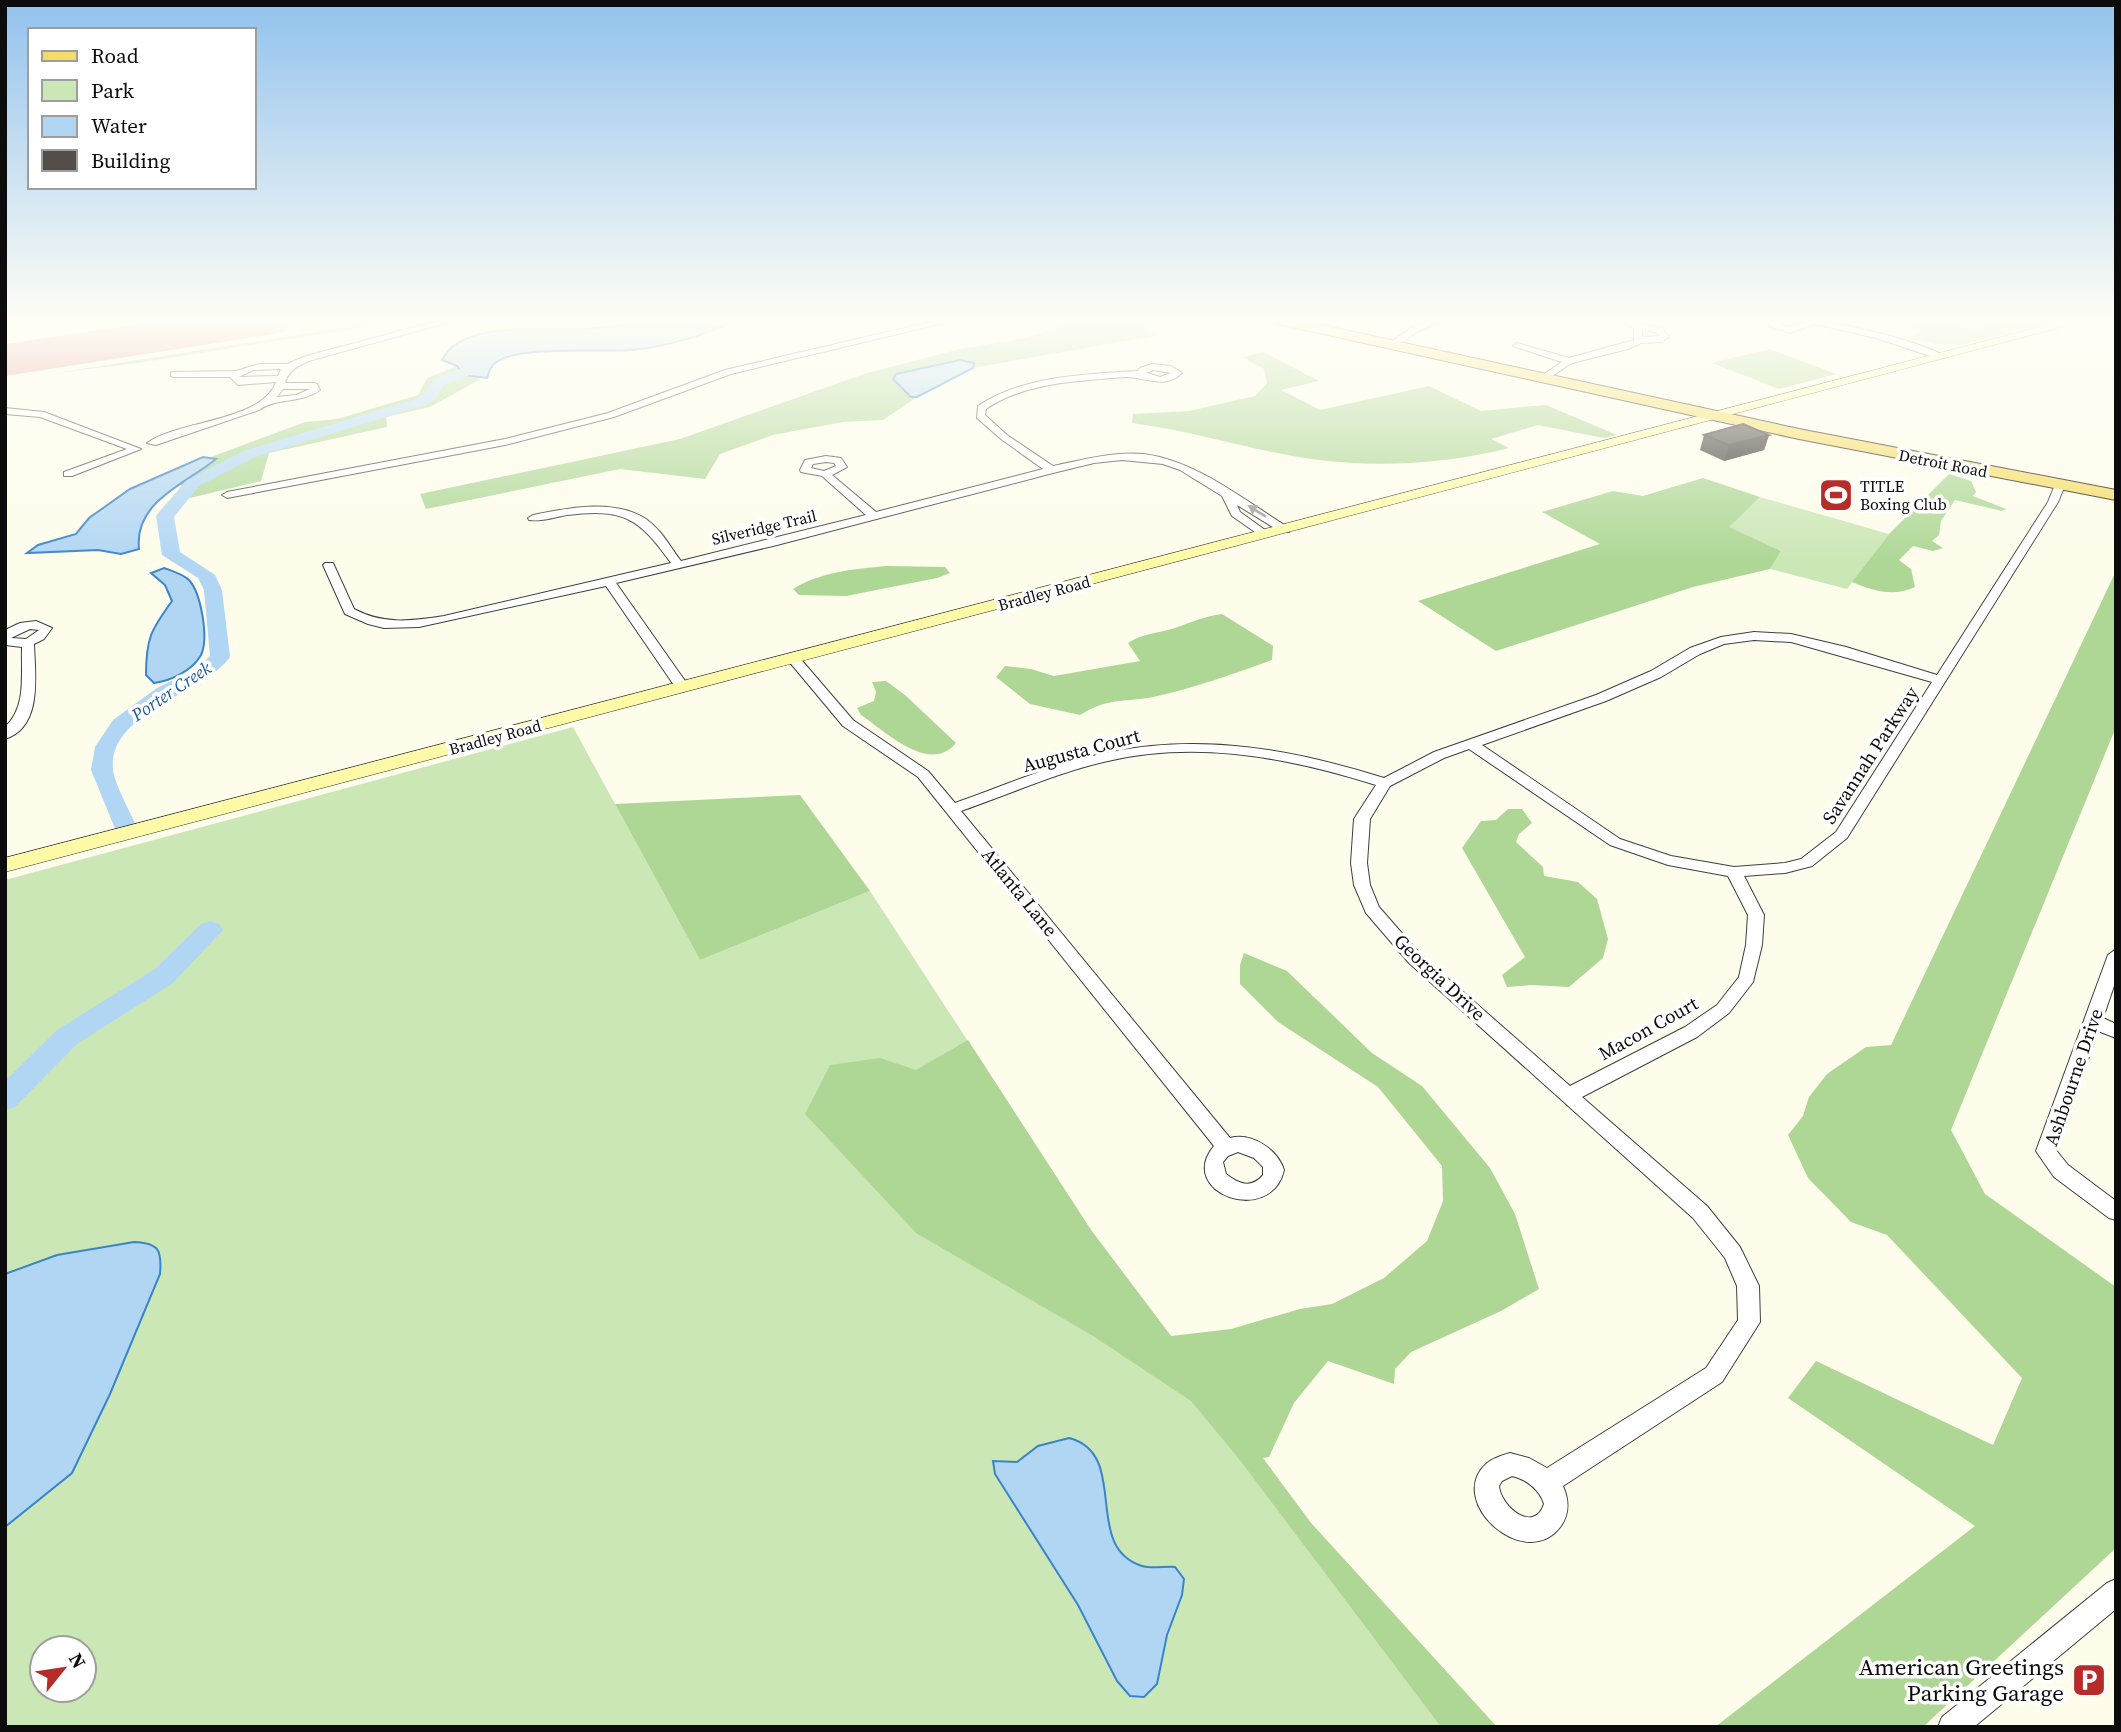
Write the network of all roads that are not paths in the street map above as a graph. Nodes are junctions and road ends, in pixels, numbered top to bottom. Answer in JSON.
{"nodes":[{"id":1,"x":268,"y":401,"type":"edge"},
{"id":2,"x":650,"y":401,"type":"edge"},
{"id":3,"x":988,"y":401,"type":"edge"},
{"id":4,"x":1647,"y":401,"type":"edge"},
{"id":5,"x":1776,"y":401,"type":"edge"},
{"id":6,"x":5,"y":411,"type":"edge"},
{"id":7,"x":1719,"y":416,"type":"junction"},
{"id":8,"x":182,"y":433,"type":"dead end"},
{"id":9,"x":1051,"y":470,"type":"junction"},
{"id":10,"x":68,"y":474,"type":"dead end"},
{"id":11,"x":825,"y":474,"type":"dead end"},
{"id":12,"x":2060,"y":485,"type":"junction"},
{"id":13,"x":227,"y":495,"type":"dead end"},
{"id":14,"x":2116,"y":495,"type":"edge"},
{"id":15,"x":1227,"y":497,"type":"junction"},
{"id":16,"x":873,"y":516,"type":"junction"},
{"id":17,"x":533,"y":519,"type":"dead end"},
{"id":18,"x":1285,"y":530,"type":"junction"},
{"id":19,"x":1266,"y":535,"type":"junction"},
{"id":20,"x":677,"y":563,"type":"junction"},
{"id":21,"x":329,"y":565,"type":"dead end"},
{"id":22,"x":609,"y":581,"type":"junction"},
{"id":23,"x":5,"y":638,"type":"edge"},
{"id":24,"x":28,"y":642,"type":"junction"},
{"id":25,"x":793,"y":659,"type":"junction"},
{"id":26,"x":1940,"y":680,"type":"junction"},
{"id":27,"x":682,"y":688,"type":"junction"},
{"id":28,"x":5,"y":735,"type":"edge"},
{"id":29,"x":1470,"y":743,"type":"junction"},
{"id":30,"x":1385,"y":783,"type":"junction"},
{"id":31,"x":953,"y":809,"type":"junction"},
{"id":32,"x":5,"y":865,"type":"edge"},
{"id":33,"x":1734,"y":872,"type":"junction"},
{"id":34,"x":2116,"y":955,"type":"edge"},
{"id":35,"x":2092,"y":1020,"type":"junction"},
{"id":36,"x":2116,"y":1032,"type":"edge"},
{"id":37,"x":1571,"y":1094,"type":"junction"},
{"id":38,"x":1226,"y":1147,"type":"dead end"},
{"id":39,"x":2116,"y":1212,"type":"edge"},
{"id":40,"x":1547,"y":1482,"type":"dead end"},
{"id":41,"x":2116,"y":1592,"type":"edge"},
{"id":42,"x":1952,"y":1727,"type":"edge"}],
"edges":[{"from":1,"to":8,"type":"street"},
{"from":2,"to":13,"type":"street"},
{"from":3,"to":9,"type":"street"},
{"from":4,"to":7,"type":"main road","name":"Detroit Road"},
{"from":5,"to":7,"type":"street","name":"Bradley Road"},
{"from":6,"to":10,"type":"street"},
{"from":7,"to":12,"type":"main road","name":"Detroit Road"},
{"from":7,"to":18,"type":"street","name":"Bradley Road"},
{"from":9,"to":15,"type":"street","name":"Silveridge Trail"},
{"from":9,"to":16,"type":"street","name":"Silveridge Trail"},
{"from":11,"to":16,"type":"street"},
{"from":12,"to":14,"type":"main road","name":"Detroit Road"},
{"from":12,"to":26,"type":"street","name":"Savannah Parkway"},
{"from":18,"to":15,"type":"street","name":"Silveridge Trail","one_way":true},
{"from":15,"to":19,"type":"street","name":"Silveridge Trail"},
{"from":16,"to":20,"type":"street","name":"Silveridge Trail"},
{"from":17,"to":20,"type":"street"},
{"from":18,"to":19,"type":"street","name":"Bradley Road"},
{"from":19,"to":25,"type":"street","name":"Bradley Road"},
{"from":20,"to":22,"type":"street","name":"Silveridge Trail"},
{"from":21,"to":22,"type":"street","name":"Silveridge Trail"},
{"from":22,"to":27,"type":"street"},
{"from":23,"to":24,"type":"street"},
{"from":23,"to":24,"type":"street"},
{"from":24,"to":28,"type":"street"},
{"from":25,"to":27,"type":"street","name":"Bradley Road"},
{"from":25,"to":31,"type":"street","name":"Atlanta Lane"},
{"from":26,"to":29,"type":"street","name":"Georgia Drive"},
{"from":26,"to":33,"type":"street","name":"Savannah Parkway"},
{"from":27,"to":32,"type":"street","name":"Bradley Road"},
{"from":29,"to":30,"type":"street","name":"Georgia Drive"},
{"from":29,"to":33,"type":"street","name":"Savannah Parkway"},
{"from":30,"to":31,"type":"street","name":"Augusta Court"},
{"from":30,"to":37,"type":"street","name":"Georgia Drive"},
{"from":31,"to":38,"type":"street","name":"Atlanta Lane"},
{"from":33,"to":37,"type":"street","name":"Macon Court"},
{"from":34,"to":35,"type":"street","name":"Ashbourne Drive"},
{"from":35,"to":36,"type":"street"},
{"from":35,"to":39,"type":"street","name":"Ashbourne Drive"},
{"from":37,"to":40,"type":"street","name":"Georgia Drive"},
{"from":41,"to":42,"type":"street"}]}
